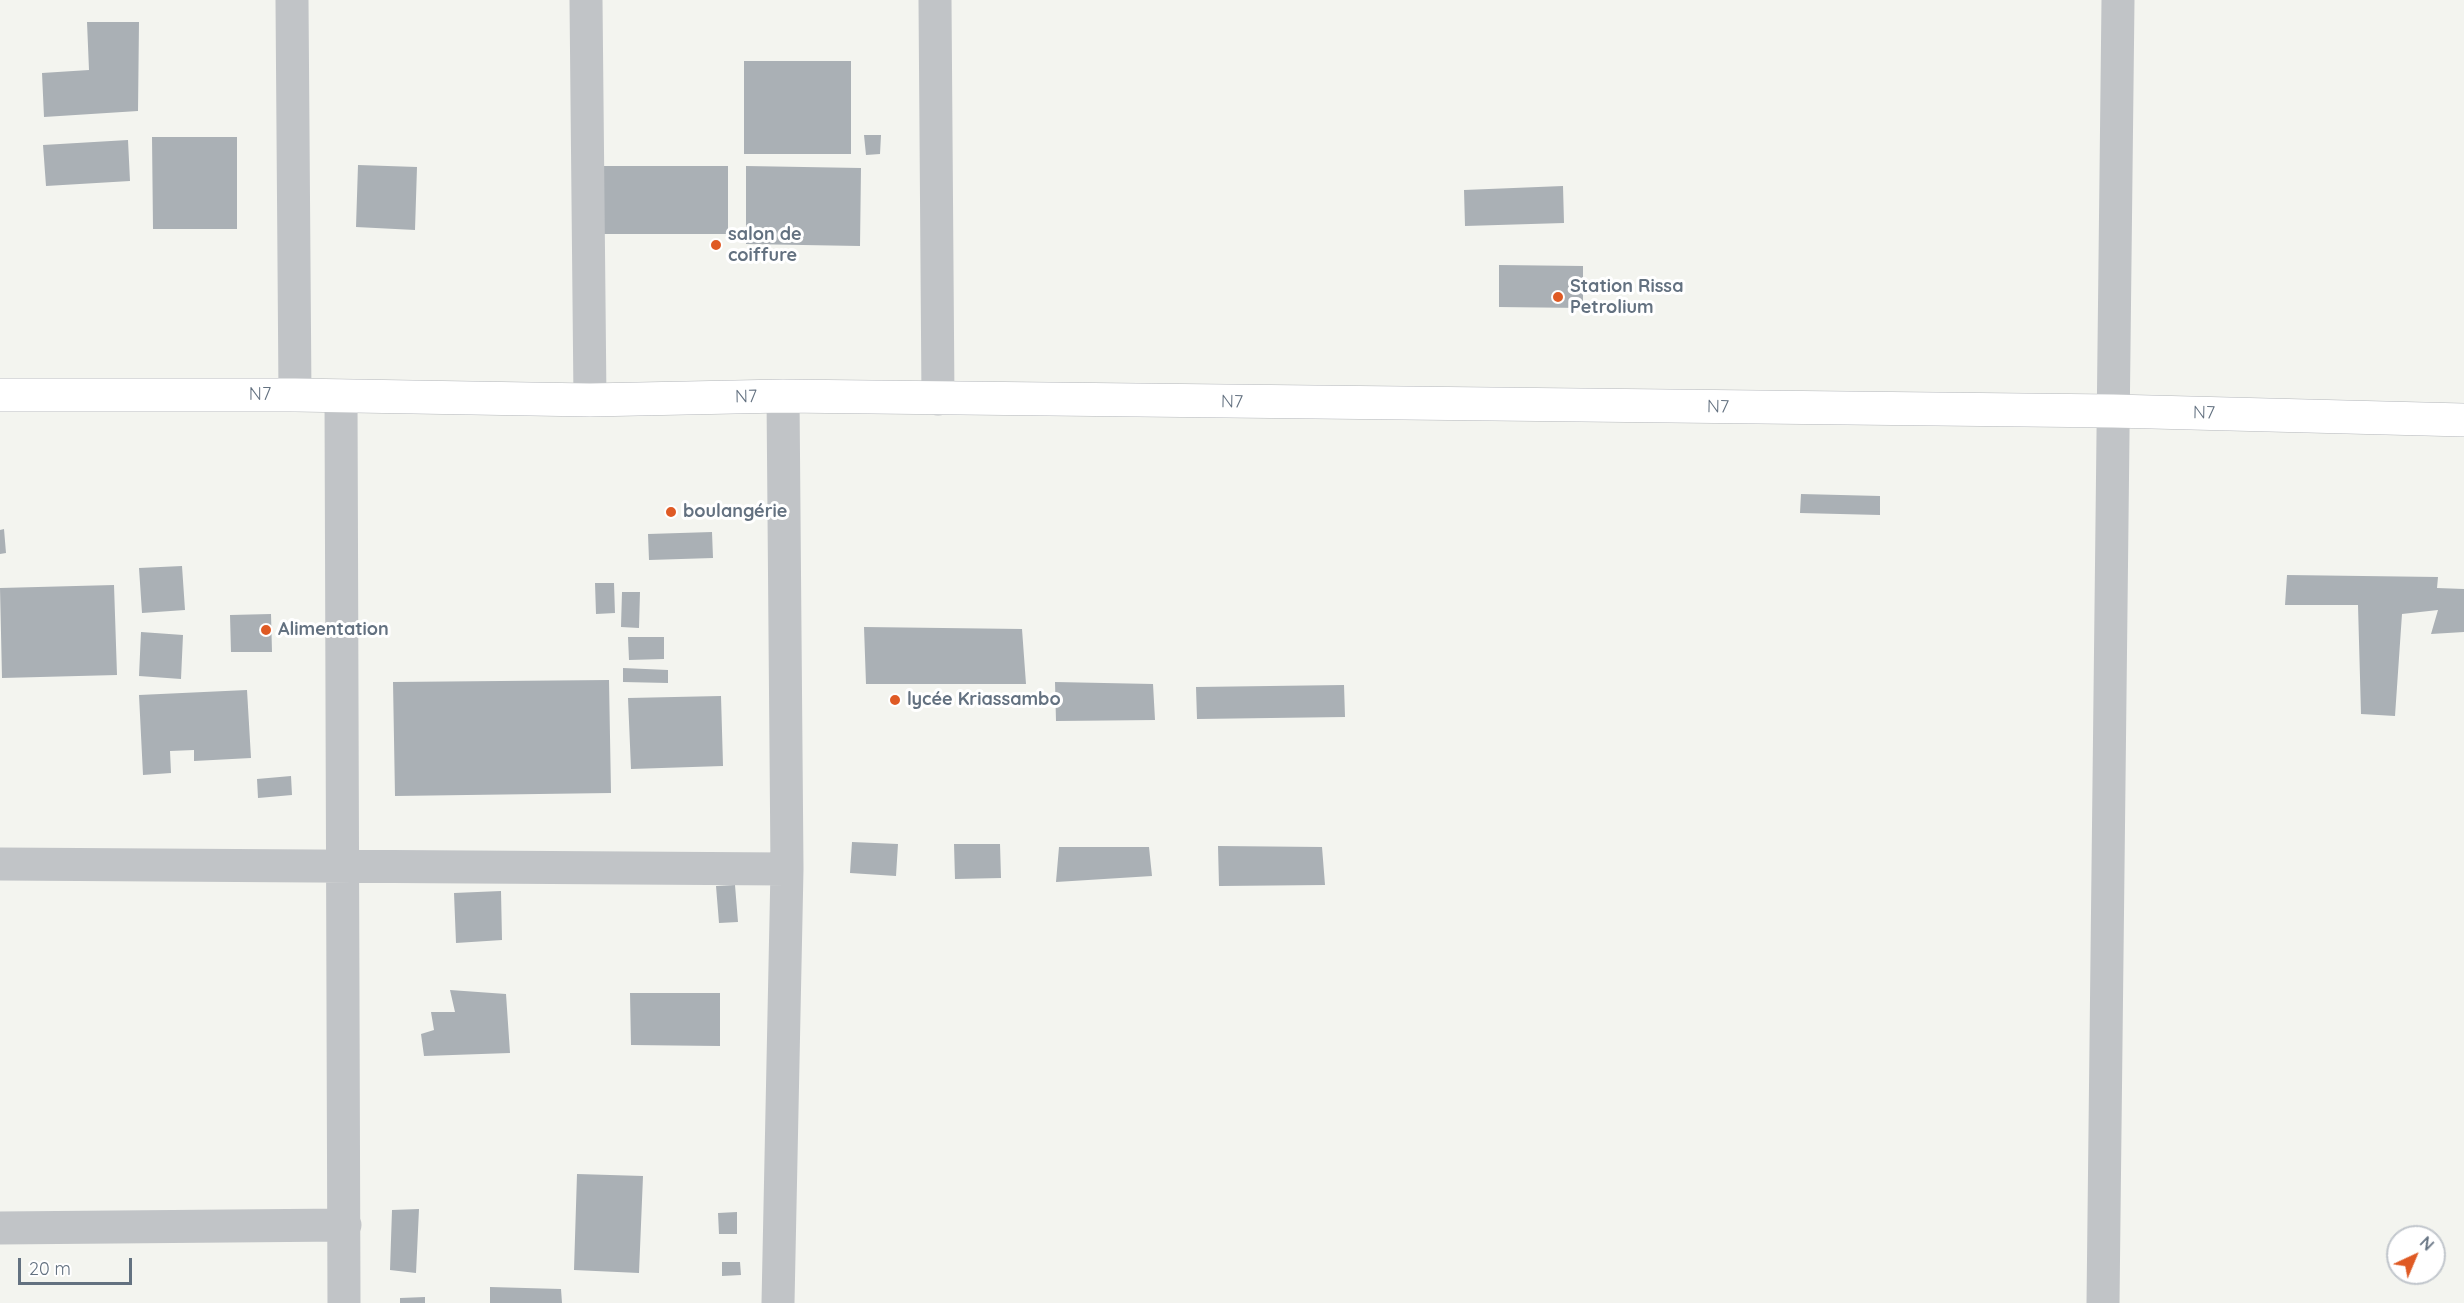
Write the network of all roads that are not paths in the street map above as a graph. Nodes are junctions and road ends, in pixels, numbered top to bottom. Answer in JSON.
{"nodes":[{"id":1,"x":292,"y":0,"type":"edge"},
{"id":2,"x":586,"y":0,"type":"edge"},
{"id":3,"x":935,"y":0,"type":"edge"},
{"id":4,"x":2118,"y":0,"type":"edge"},
{"id":5,"x":0,"y":395,"type":"edge"},
{"id":6,"x":295,"y":395,"type":"junction"},
{"id":7,"x":341,"y":396,"type":"junction"},
{"id":8,"x":783,"y":396,"type":"junction"},
{"id":9,"x":938,"y":399,"type":"junction"},
{"id":10,"x":590,"y":400,"type":"junction"},
{"id":11,"x":2113,"y":411,"type":"junction"},
{"id":12,"x":2464,"y":420,"type":"edge"},
{"id":13,"x":0,"y":864,"type":"edge"},
{"id":14,"x":340,"y":866,"type":"junction"},
{"id":15,"x":787,"y":869,"type":"junction"},
{"id":16,"x":345,"y":1225,"type":"junction"},
{"id":17,"x":0,"y":1228,"type":"edge"},
{"id":18,"x":344,"y":1303,"type":"edge"},
{"id":19,"x":778,"y":1303,"type":"edge"},
{"id":20,"x":2103,"y":1303,"type":"edge"}],
"edges":[{"from":1,"to":6,"type":"street"},
{"from":2,"to":10,"type":"street"},
{"from":3,"to":9,"type":"street"},
{"from":4,"to":11,"type":"street"},
{"from":5,"to":6,"type":"main road","name":"N7"},
{"from":6,"to":7,"type":"main road","name":"N7"},
{"from":7,"to":10,"type":"main road","name":"N7"},
{"from":7,"to":14,"type":"street"},
{"from":8,"to":9,"type":"main road","name":"N7"},
{"from":8,"to":10,"type":"main road","name":"N7"},
{"from":8,"to":15,"type":"street"},
{"from":9,"to":11,"type":"main road","name":"N7"},
{"from":11,"to":12,"type":"main road","name":"N7"},
{"from":11,"to":20,"type":"street"},
{"from":13,"to":14,"type":"street"},
{"from":14,"to":15,"type":"street"},
{"from":14,"to":16,"type":"street"},
{"from":15,"to":19,"type":"street"},
{"from":16,"to":17,"type":"street"},
{"from":16,"to":18,"type":"street"}]}
